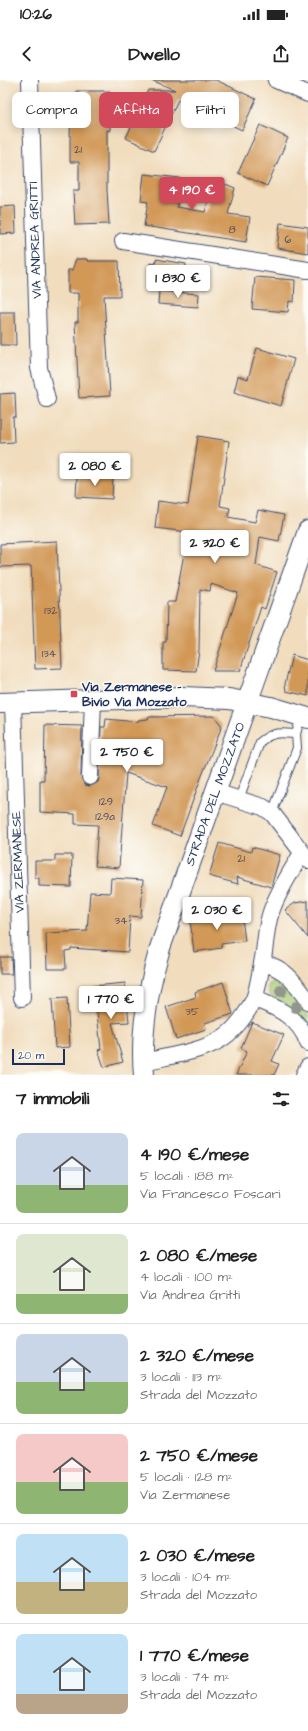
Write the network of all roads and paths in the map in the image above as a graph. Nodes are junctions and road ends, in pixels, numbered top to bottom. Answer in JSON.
{"nodes":[{"id":1,"x":30,"y":80,"type":"edge"},
{"id":2,"x":276,"y":80,"type":"edge"},
{"id":3,"x":308,"y":94,"type":"edge"},
{"id":4,"x":123,"y":240,"type":"dead end"},
{"id":5,"x":308,"y":270,"type":"edge"},
{"id":6,"x":47,"y":399,"type":"dead end"},
{"id":7,"x":308,"y":531,"type":"edge"},
{"id":8,"x":93,"y":700,"type":"junction"},
{"id":9,"x":7,"y":702,"type":"edge"},
{"id":10,"x":248,"y":703,"type":"junction"},
{"id":11,"x":305,"y":717,"type":"edge"},
{"id":12,"x":296,"y":734,"type":"junction"},
{"id":13,"x":90,"y":777,"type":"dead end"},
{"id":14,"x":215,"y":792,"type":"junction"},
{"id":15,"x":239,"y":799,"type":"junction"},
{"id":16,"x":272,"y":813,"type":"junction"},
{"id":17,"x":305,"y":857,"type":"edge"},
{"id":18,"x":263,"y":962,"type":"junction"},
{"id":19,"x":22,"y":998,"type":"dead end"},
{"id":20,"x":254,"y":999,"type":"junction"},
{"id":21,"x":308,"y":1001,"type":"edge"},
{"id":22,"x":308,"y":1043,"type":"edge"},
{"id":23,"x":308,"y":1067,"type":"edge"},
{"id":24,"x":144,"y":1068,"type":"edge"},
{"id":25,"x":304,"y":1075,"type":"edge"}],
"edges":[{"from":1,"to":6,"type":"street","name":"VIA ANDREA GRITTI"},
{"from":2,"to":3,"type":"street"},
{"from":4,"to":5,"type":"street"},
{"from":7,"to":10,"type":"street","name":"STRADA DEL MOZZATO"},
{"from":8,"to":9,"type":"street","name":"VIA ZERMANESE"},
{"from":8,"to":10,"type":"street","name":"VIA ZERMANESE"},
{"from":8,"to":13,"type":"street"},
{"from":9,"to":19,"type":"street","name":"VIA ZERMANESE"},
{"from":10,"to":11,"type":"street","name":"VIA ZERMANESE"},
{"from":10,"to":14,"type":"street","name":"STRADA DEL MOZZATO"},
{"from":11,"to":12,"type":"lane"},
{"from":12,"to":15,"type":"lane"},
{"from":12,"to":16,"type":"lane"},
{"from":14,"to":15,"type":"street"},
{"from":14,"to":24,"type":"street","name":"STRADA DEL MOZZATO"},
{"from":15,"to":16,"type":"street"},
{"from":16,"to":17,"type":"street"},
{"from":17,"to":18,"type":"street","name":"STRADA DEL MOZZATO"},
{"from":18,"to":20,"type":"street","name":"STRADA DEL MOZZATO"},
{"from":18,"to":21,"type":"street"},
{"from":20,"to":22,"type":"street"},
{"from":20,"to":24,"type":"street","name":"STRADA DEL MOZZATO"},
{"from":23,"to":25,"type":"street"}]}
